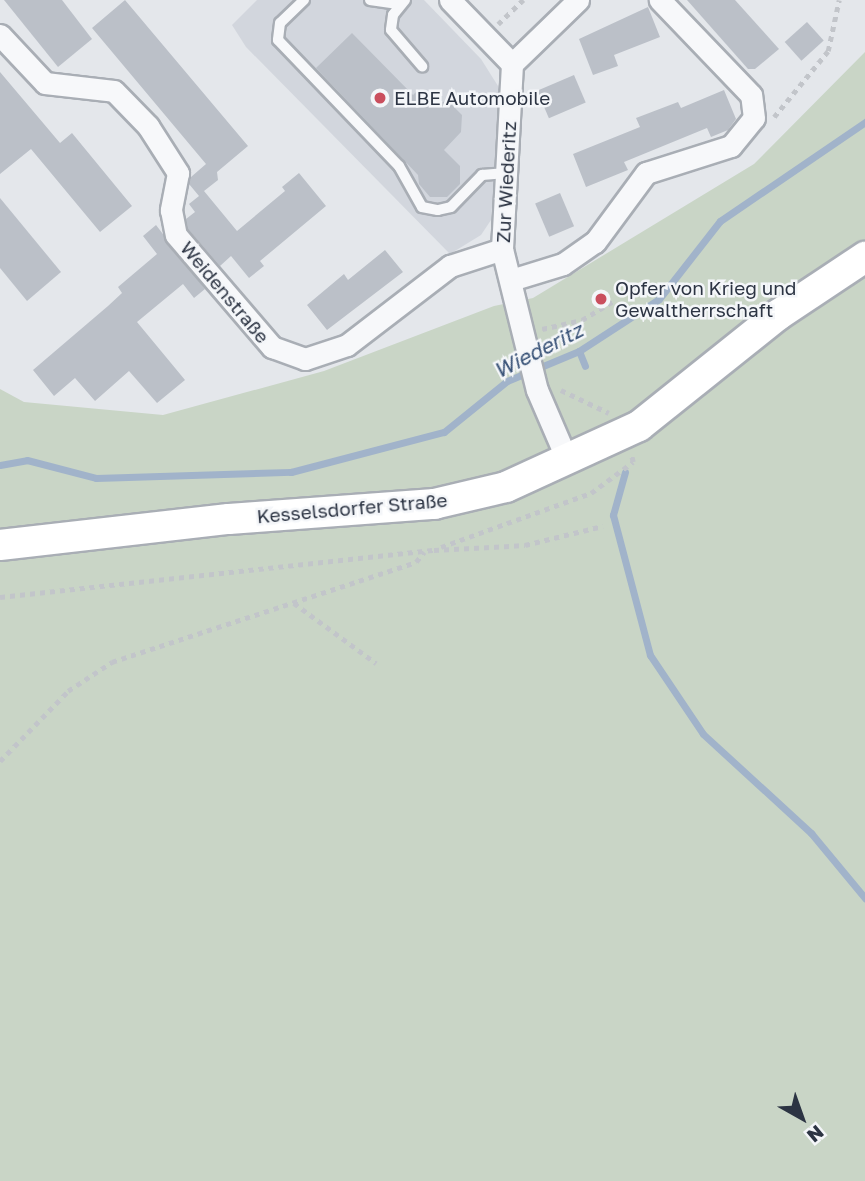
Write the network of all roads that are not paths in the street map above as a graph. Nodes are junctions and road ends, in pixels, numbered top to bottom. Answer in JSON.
{"nodes":[{"id":1,"x":304,"y":0,"type":"edge"},
{"id":2,"x":370,"y":0,"type":"edge"},
{"id":3,"x":450,"y":0,"type":"edge"},
{"id":4,"x":578,"y":0,"type":"edge"},
{"id":5,"x":660,"y":0,"type":"edge"},
{"id":6,"x":402,"y":2,"type":"edge"},
{"id":7,"x":0,"y":35,"type":"edge"},
{"id":8,"x":512,"y":64,"type":"junction"},
{"id":9,"x":422,"y":66,"type":"dead end"},
{"id":10,"x":506,"y":173,"type":"junction"},
{"id":11,"x":502,"y":249,"type":"junction"},
{"id":12,"x":865,"y":257,"type":"edge"},
{"id":13,"x":511,"y":280,"type":"junction"},
{"id":14,"x":568,"y":462,"type":"junction"},
{"id":15,"x":0,"y":545,"type":"edge"}],
"edges":[{"from":1,"to":10,"type":"lane"},
{"from":2,"to":6,"type":"lane"},
{"from":3,"to":8,"type":"street"},
{"from":4,"to":8,"type":"street"},
{"from":5,"to":13,"type":"street"},
{"from":6,"to":9,"type":"lane"},
{"from":7,"to":11,"type":"street","name":"Weidenstraße"},
{"from":8,"to":10,"type":"street","name":"Zur Wiederitz"},
{"from":10,"to":11,"type":"street","name":"Zur Wiederitz"},
{"from":11,"to":13,"type":"street","name":"Zur Wiederitz"},
{"from":12,"to":14,"type":"main road","name":"Kesselsdorfer Straße"},
{"from":13,"to":14,"type":"street","name":"Zur Wiederitz"},
{"from":14,"to":15,"type":"main road","name":"Kesselsdorfer Straße"}]}
